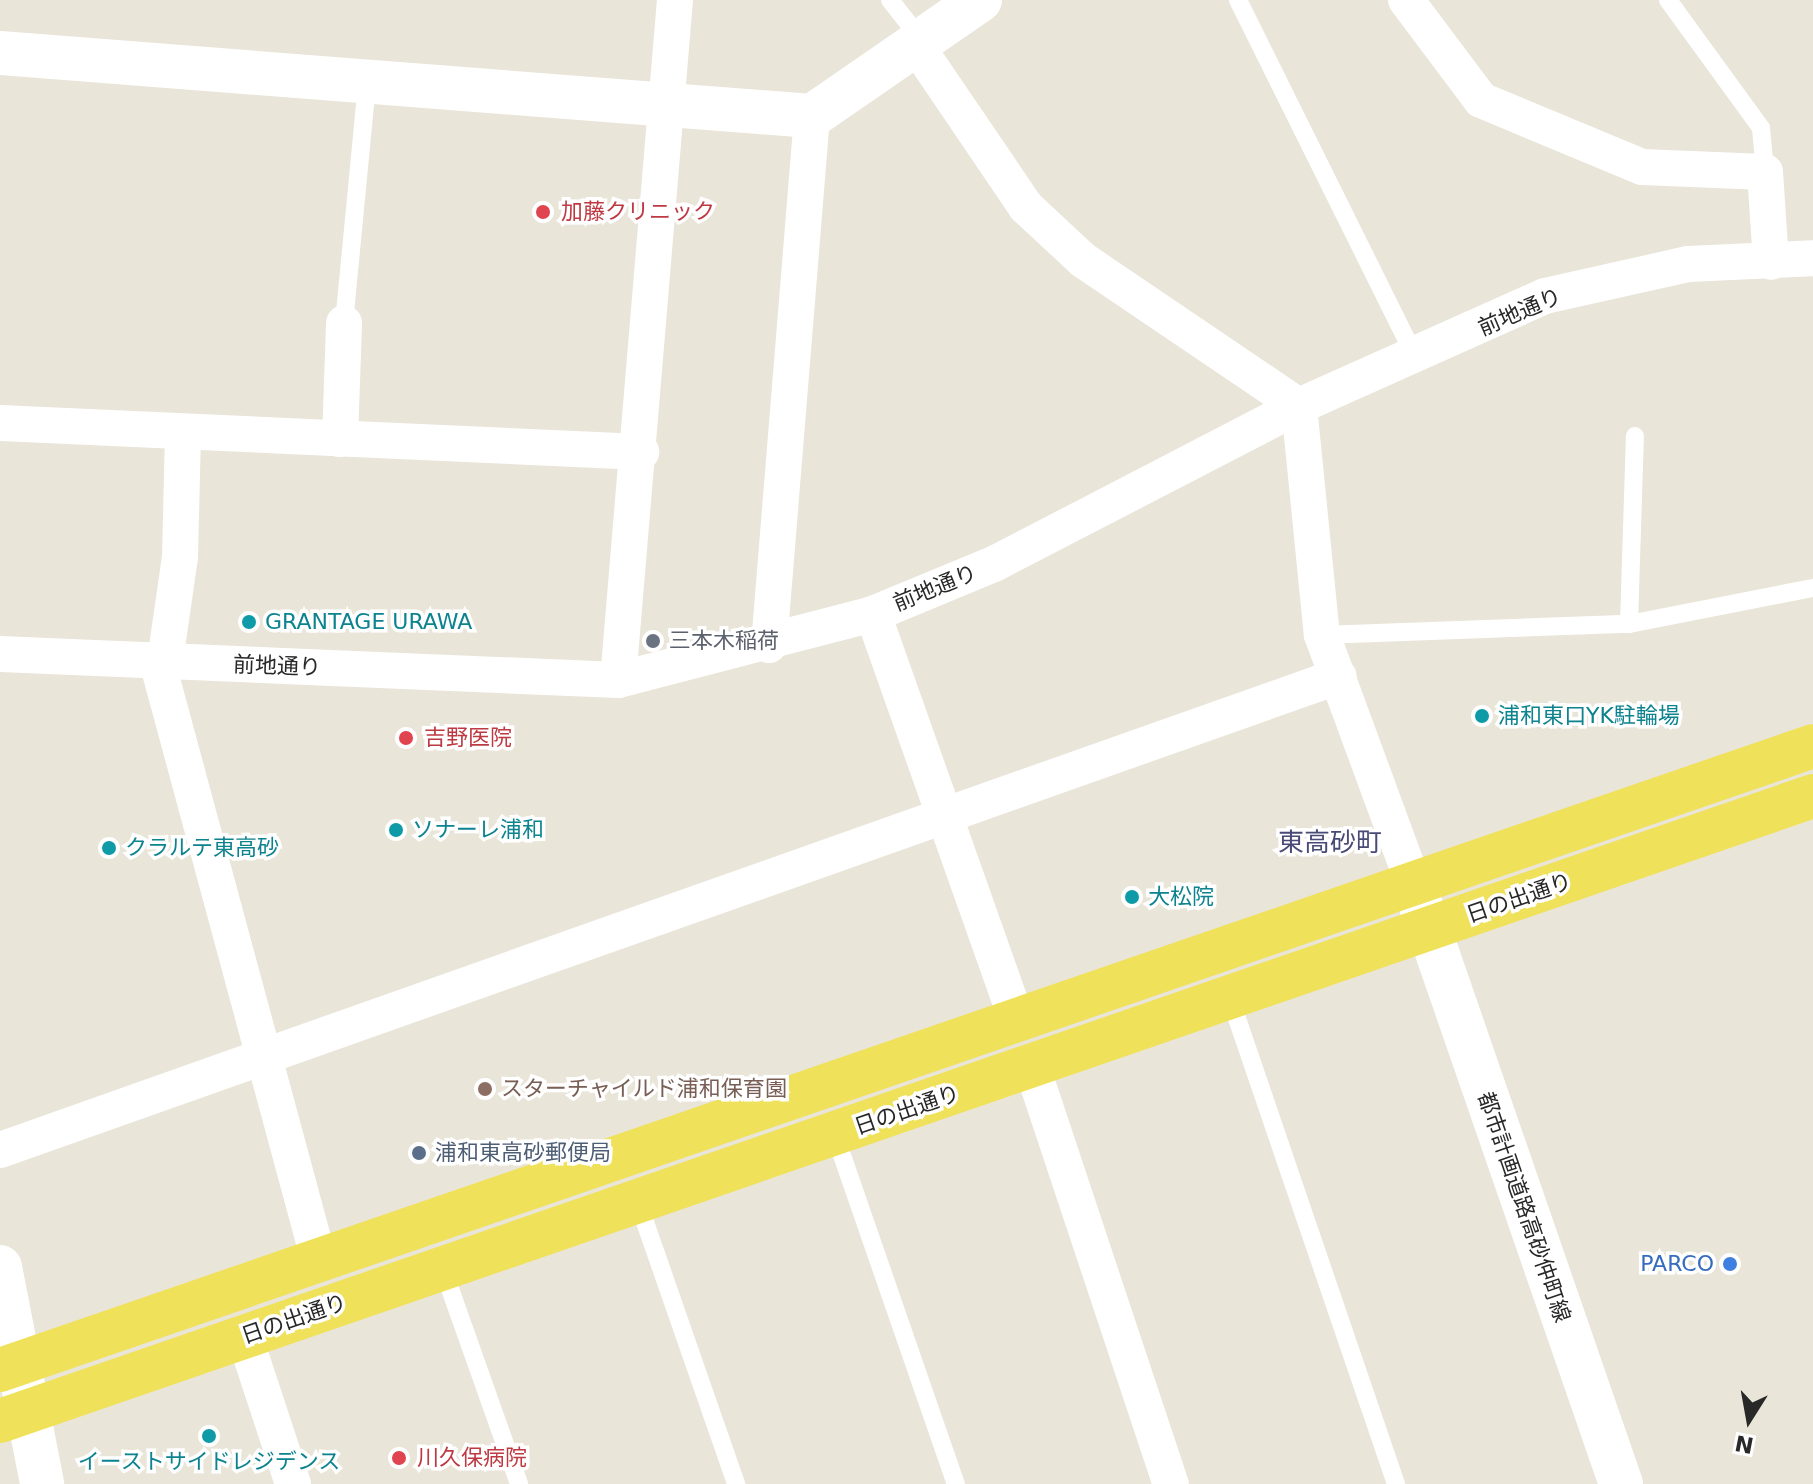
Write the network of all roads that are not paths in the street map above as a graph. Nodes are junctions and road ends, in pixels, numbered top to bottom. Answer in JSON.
{"nodes":[{"id":1,"x":675,"y":0,"type":"edge"},
{"id":2,"x":890,"y":0,"type":"edge"},
{"id":3,"x":980,"y":0,"type":"edge"},
{"id":4,"x":1238,"y":0,"type":"edge"},
{"id":5,"x":1406,"y":0,"type":"edge"},
{"id":6,"x":1668,"y":0,"type":"edge"},
{"id":7,"x":920,"y":45,"type":"junction"},
{"id":8,"x":0,"y":53,"type":"edge"},
{"id":9,"x":367,"y":83,"type":"junction"},
{"id":10,"x":665,"y":108,"type":"junction"},
{"id":11,"x":812,"y":116,"type":"junction"},
{"id":12,"x":1765,"y":172,"type":"junction"},
{"id":13,"x":1813,"y":258,"type":"edge"},
{"id":14,"x":1771,"y":262,"type":"junction"},
{"id":15,"x":344,"y":323,"type":"joint"},
{"id":16,"x":1416,"y":359,"type":"junction"},
{"id":17,"x":1299,"y":406,"type":"junction"},
{"id":18,"x":0,"y":423,"type":"edge"},
{"id":19,"x":183,"y":432,"type":"junction"},
{"id":20,"x":1635,"y":436,"type":"dead end"},
{"id":21,"x":340,"y":439,"type":"junction"},
{"id":22,"x":641,"y":452,"type":"junction"},
{"id":23,"x":1813,"y":588,"type":"edge"},
{"id":24,"x":873,"y":614,"type":"junction"},
{"id":25,"x":1629,"y":624,"type":"junction"},
{"id":26,"x":1322,"y":635,"type":"junction"},
{"id":27,"x":769,"y":645,"type":"junction"},
{"id":28,"x":0,"y":654,"type":"edge"},
{"id":29,"x":161,"y":661,"type":"junction"},
{"id":30,"x":1339,"y":676,"type":"junction"},
{"id":31,"x":618,"y":680,"type":"junction"},
{"id":32,"x":1813,"y":746,"type":"edge"},
{"id":33,"x":1813,"y":796,"type":"edge"},
{"id":34,"x":944,"y":816,"type":"junction"},
{"id":35,"x":1412,"y":880,"type":"junction"},
{"id":36,"x":1428,"y":930,"type":"junction"},
{"id":37,"x":1230,"y":998,"type":"junction"},
{"id":38,"x":1016,"y":1018,"type":"junction"},
{"id":39,"x":260,"y":1061,"type":"junction"},
{"id":40,"x":1032,"y":1067,"type":"junction"},
{"id":41,"x":835,"y":1135,"type":"junction"},
{"id":42,"x":0,"y":1150,"type":"edge"},
{"id":43,"x":638,"y":1202,"type":"junction"},
{"id":44,"x":318,"y":1257,"type":"junction"},
{"id":45,"x":0,"y":1267,"type":"edge"},
{"id":46,"x":443,"y":1269,"type":"junction"},
{"id":47,"x":244,"y":1335,"type":"junction"},
{"id":48,"x":10,"y":1366,"type":"edge"},
{"id":49,"x":14,"y":1416,"type":"edge"},
{"id":50,"x":42,"y":1484,"type":"edge"},
{"id":51,"x":293,"y":1484,"type":"edge"},
{"id":52,"x":519,"y":1484,"type":"edge"},
{"id":53,"x":736,"y":1484,"type":"edge"},
{"id":54,"x":956,"y":1484,"type":"edge"},
{"id":55,"x":1171,"y":1484,"type":"edge"},
{"id":56,"x":1396,"y":1484,"type":"edge"},
{"id":57,"x":1621,"y":1484,"type":"edge"}],
"edges":[{"from":1,"to":10,"type":"street"},
{"from":2,"to":7,"type":"lane"},
{"from":3,"to":7,"type":"street"},
{"from":4,"to":16,"type":"lane"},
{"from":5,"to":12,"type":"street"},
{"from":6,"to":12,"type":"lane"},
{"from":7,"to":11,"type":"street"},
{"from":7,"to":17,"type":"street"},
{"from":8,"to":9,"type":"street"},
{"from":9,"to":10,"type":"street"},
{"from":9,"to":15,"type":"lane"},
{"from":10,"to":11,"type":"street"},
{"from":10,"to":22,"type":"street"},
{"from":11,"to":27,"type":"street"},
{"from":12,"to":14,"type":"street"},
{"from":13,"to":14,"type":"street","name":"前地通り"},
{"from":14,"to":16,"type":"street","name":"前地通り"},
{"from":15,"to":21,"type":"street"},
{"from":16,"to":17,"type":"street","name":"前地通り"},
{"from":17,"to":24,"type":"street","name":"前地通り"},
{"from":17,"to":26,"type":"street"},
{"from":18,"to":19,"type":"street"},
{"from":19,"to":21,"type":"street"},
{"from":19,"to":29,"type":"street"},
{"from":20,"to":25,"type":"lane"},
{"from":21,"to":22,"type":"street"},
{"from":22,"to":31,"type":"street"},
{"from":23,"to":25,"type":"lane"},
{"from":24,"to":27,"type":"street","name":"前地通り"},
{"from":24,"to":34,"type":"street"},
{"from":25,"to":26,"type":"lane"},
{"from":26,"to":30,"type":"street"},
{"from":27,"to":31,"type":"street","name":"前地通り"},
{"from":28,"to":29,"type":"street","name":"前地通り"},
{"from":29,"to":31,"type":"street","name":"前地通り"},
{"from":29,"to":39,"type":"street"},
{"from":30,"to":34,"type":"street"},
{"from":30,"to":35,"type":"street"},
{"from":32,"to":35,"type":"main road"},
{"from":33,"to":36,"type":"main road","name":"日の出通り"},
{"from":34,"to":38,"type":"street"},
{"from":34,"to":39,"type":"street"},
{"from":35,"to":36,"type":"street","name":"都市計画道路高砂仲町線"},
{"from":35,"to":38,"type":"main road"},
{"from":36,"to":37,"type":"main road","name":"日の出通り"},
{"from":36,"to":57,"type":"street","name":"都市計画道路高砂仲町線"},
{"from":37,"to":40,"type":"main road","name":"日の出通り"},
{"from":37,"to":56,"type":"lane"},
{"from":38,"to":44,"type":"main road"},
{"from":39,"to":42,"type":"street"},
{"from":39,"to":44,"type":"street"},
{"from":40,"to":41,"type":"main road","name":"日の出通り"},
{"from":40,"to":55,"type":"street"},
{"from":41,"to":43,"type":"main road","name":"日の出通り"},
{"from":41,"to":54,"type":"lane"},
{"from":43,"to":46,"type":"main road","name":"日の出通り"},
{"from":43,"to":53,"type":"lane"},
{"from":44,"to":48,"type":"main road"},
{"from":45,"to":48,"type":"street"},
{"from":46,"to":47,"type":"main road","name":"日の出通り"},
{"from":46,"to":52,"type":"lane"},
{"from":47,"to":49,"type":"main road","name":"日の出通り"},
{"from":47,"to":51,"type":"street"},
{"from":48,"to":49,"type":"street"},
{"from":49,"to":50,"type":"street"}]}
